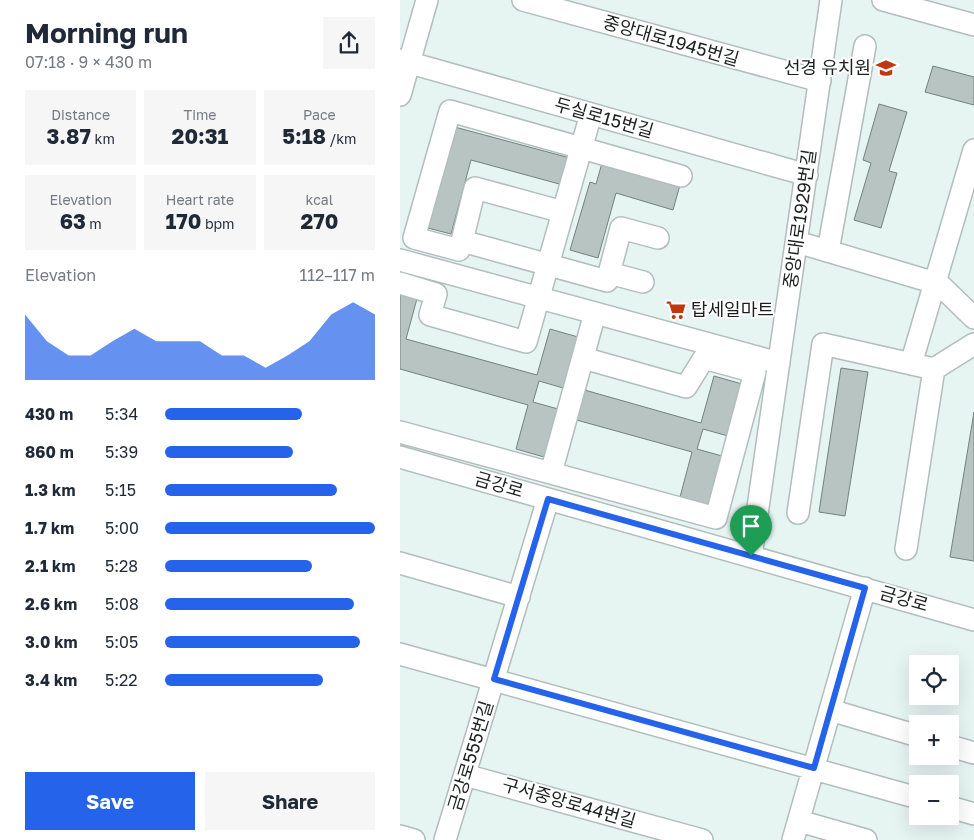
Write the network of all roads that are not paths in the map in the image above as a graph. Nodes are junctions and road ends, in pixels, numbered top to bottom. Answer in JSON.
{"nodes":[{"id":1,"x":427,"y":0,"type":"edge"},
{"id":2,"x":523,"y":0,"type":"edge"},
{"id":3,"x":831,"y":0,"type":"edge"},
{"id":4,"x":882,"y":0,"type":"edge"},
{"id":5,"x":974,"y":25,"type":"edge"},
{"id":6,"x":865,"y":46,"type":"dead end"},
{"id":7,"x":405,"y":61,"type":"edge"},
{"id":8,"x":820,"y":81,"type":"junction"},
{"id":9,"x":400,"y":95,"type":"edge"},
{"id":10,"x":592,"y":114,"type":"junction"},
{"id":11,"x":582,"y":148,"type":"junction"},
{"id":12,"x":974,"y":150,"type":"edge"},
{"id":13,"x":807,"y":175,"type":"junction"},
{"id":14,"x":681,"y":176,"type":"dead end"},
{"id":15,"x":564,"y":212,"type":"junction"},
{"id":16,"x":658,"y":238,"type":"dead end"},
{"id":17,"x":462,"y":241,"type":"junction"},
{"id":18,"x":797,"y":242,"type":"junction"},
{"id":19,"x":828,"y":251,"type":"junction"},
{"id":20,"x":400,"y":260,"type":"edge"},
{"id":21,"x":548,"y":264,"type":"junction"},
{"id":22,"x":609,"y":273,"type":"junction"},
{"id":23,"x":643,"y":282,"type":"dead end"},
{"id":24,"x":934,"y":282,"type":"junction"},
{"id":25,"x":400,"y":283,"type":"edge"},
{"id":26,"x":539,"y":298,"type":"junction"},
{"id":27,"x":595,"y":313,"type":"junction"},
{"id":28,"x":974,"y":318,"type":"edge"},
{"id":29,"x":974,"y":344,"type":"edge"},
{"id":30,"x":583,"y":358,"type":"junction"},
{"id":31,"x":780,"y":363,"type":"junction"},
{"id":32,"x":911,"y":364,"type":"junction"},
{"id":33,"x":934,"y":369,"type":"junction"},
{"id":34,"x":400,"y":432,"type":"edge"},
{"id":35,"x":400,"y":457,"type":"edge"},
{"id":36,"x":551,"y":473,"type":"junction"},
{"id":37,"x":548,"y":499,"type":"junction"},
{"id":38,"x":798,"y":513,"type":"dead end"},
{"id":39,"x":906,"y":550,"type":"dead end"},
{"id":40,"x":751,"y":556,"type":"junction"},
{"id":41,"x":400,"y":563,"type":"edge"},
{"id":42,"x":865,"y":588,"type":"junction"},
{"id":43,"x":519,"y":597,"type":"junction"},
{"id":44,"x":974,"y":620,"type":"edge"},
{"id":45,"x":400,"y":654,"type":"edge"},
{"id":46,"x":494,"y":679,"type":"junction"},
{"id":47,"x":830,"y":710,"type":"junction"},
{"id":48,"x":909,"y":733,"type":"edge"},
{"id":49,"x":959,"y":749,"type":"edge"},
{"id":50,"x":974,"y":753,"type":"edge"},
{"id":51,"x":814,"y":768,"type":"junction"},
{"id":52,"x":465,"y":775,"type":"junction"},
{"id":53,"x":909,"y":795,"type":"edge"},
{"id":54,"x":959,"y":810,"type":"edge"},
{"id":55,"x":974,"y":814,"type":"edge"},
{"id":56,"x":796,"y":831,"type":"edge"},
{"id":57,"x":400,"y":836,"type":"edge"},
{"id":58,"x":414,"y":840,"type":"edge"},
{"id":59,"x":445,"y":840,"type":"edge"},
{"id":60,"x":702,"y":840,"type":"edge"},
{"id":61,"x":866,"y":840,"type":"edge"}],
"edges":[{"from":1,"to":7,"type":"street"},
{"from":2,"to":8,"type":"street","name":"중앙대로1945번길"},
{"from":3,"to":8,"type":"street","name":"중앙대로1929번길"},
{"from":4,"to":5,"type":"street"},
{"from":6,"to":19,"type":"street"},
{"from":7,"to":9,"type":"street"},
{"from":7,"to":10,"type":"street","name":"두실로15번길"},
{"from":8,"to":13,"type":"street","name":"중앙대로1929번길"},
{"from":10,"to":11,"type":"street"},
{"from":10,"to":13,"type":"street","name":"두실로15번길"},
{"from":11,"to":14,"type":"street"},
{"from":11,"to":15,"type":"street"},
{"from":11,"to":17,"type":"street"},
{"from":12,"to":24,"type":"street"},
{"from":13,"to":18,"type":"street","name":"중앙대로1929번길"},
{"from":15,"to":17,"type":"street"},
{"from":15,"to":21,"type":"street"},
{"from":16,"to":22,"type":"street"},
{"from":17,"to":21,"type":"street"},
{"from":18,"to":19,"type":"street"},
{"from":18,"to":31,"type":"street","name":"중앙대로1929번길"},
{"from":19,"to":24,"type":"street"},
{"from":20,"to":26,"type":"street"},
{"from":21,"to":22,"type":"street"},
{"from":21,"to":26,"type":"street"},
{"from":22,"to":23,"type":"street"},
{"from":24,"to":28,"type":"street"},
{"from":24,"to":32,"type":"street"},
{"from":25,"to":26,"type":"street"},
{"from":26,"to":27,"type":"street"},
{"from":27,"to":30,"type":"street"},
{"from":27,"to":31,"type":"street"},
{"from":29,"to":33,"type":"street"},
{"from":30,"to":36,"type":"street"},
{"from":30,"to":36,"type":"street"},
{"from":31,"to":40,"type":"street","name":"중앙대로1929번길"},
{"from":32,"to":33,"type":"street"},
{"from":32,"to":38,"type":"street"},
{"from":33,"to":39,"type":"street"},
{"from":34,"to":36,"type":"street"},
{"from":35,"to":37,"type":"street","name":"금강로"},
{"from":37,"to":40,"type":"street","name":"금강로"},
{"from":37,"to":43,"type":"street","name":"금강로555번길"},
{"from":40,"to":42,"type":"street","name":"금강로"},
{"from":41,"to":43,"type":"street"},
{"from":42,"to":44,"type":"street","name":"금강로"},
{"from":42,"to":47,"type":"street"},
{"from":43,"to":46,"type":"street","name":"금강로555번길"},
{"from":45,"to":46,"type":"street"},
{"from":46,"to":51,"type":"street"},
{"from":46,"to":52,"type":"street","name":"금강로555번길"},
{"from":47,"to":48,"type":"street"},
{"from":47,"to":51,"type":"street"},
{"from":49,"to":50,"type":"street"},
{"from":51,"to":53,"type":"street"},
{"from":51,"to":56,"type":"street"},
{"from":52,"to":59,"type":"street","name":"금강로555번길"},
{"from":52,"to":60,"type":"street","name":"구서중앙로44번길"},
{"from":54,"to":55,"type":"street"},
{"from":56,"to":61,"type":"street"},
{"from":57,"to":58,"type":"street"}]}
